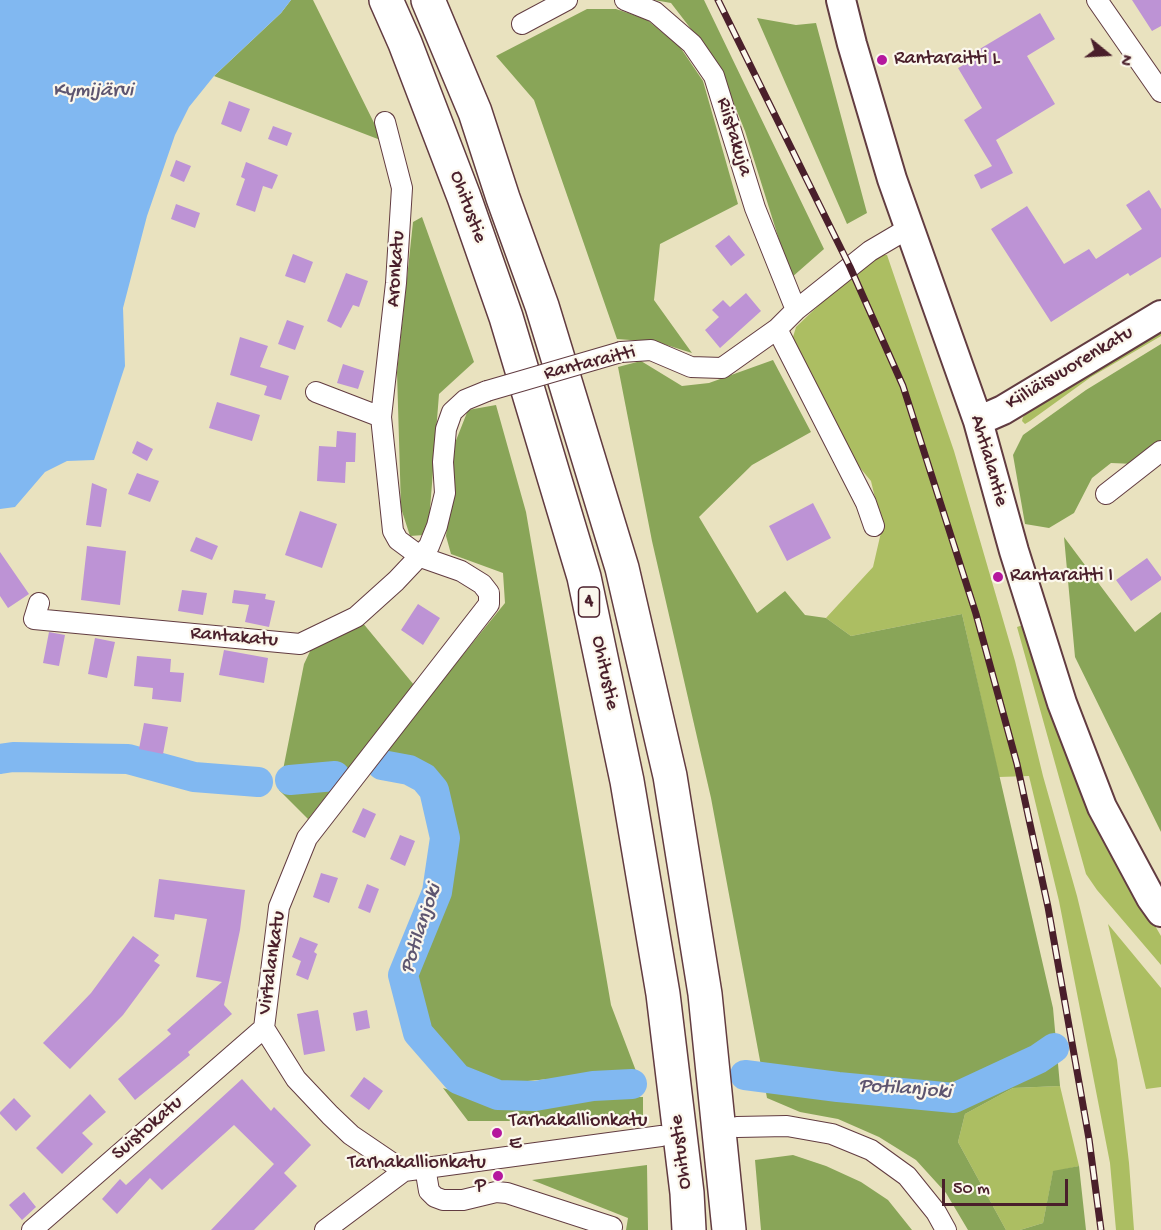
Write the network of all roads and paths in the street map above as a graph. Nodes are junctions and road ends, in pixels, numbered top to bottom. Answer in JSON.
{"nodes":[{"id":1,"x":386,"y":0,"type":"edge"},
{"id":2,"x":428,"y":0,"type":"edge"},
{"id":3,"x":567,"y":0,"type":"edge"},
{"id":4,"x":625,"y":0,"type":"edge"},
{"id":5,"x":841,"y":0,"type":"edge"},
{"id":6,"x":1097,"y":0,"type":"edge"},
{"id":7,"x":522,"y":24,"type":"dead end"},
{"id":8,"x":1161,"y":92,"type":"edge"},
{"id":9,"x":385,"y":122,"type":"dead end"},
{"id":10,"x":909,"y":228,"type":"junction"},
{"id":11,"x":796,"y":310,"type":"junction"},
{"id":12,"x":1161,"y":315,"type":"edge"},
{"id":13,"x":777,"y":329,"type":"junction"},
{"id":14,"x":316,"y":392,"type":"dead end"},
{"id":15,"x":381,"y":417,"type":"junction"},
{"id":16,"x":978,"y":421,"type":"junction"},
{"id":17,"x":1161,"y":451,"type":"edge"},
{"id":18,"x":1106,"y":494,"type":"dead end"},
{"id":19,"x":874,"y":526,"type":"dead end"},
{"id":20,"x":421,"y":557,"type":"junction"},
{"id":21,"x":482,"y":585,"type":"joint"},
{"id":22,"x":39,"y":603,"type":"dead end"},
{"id":23,"x":1161,"y":912,"type":"edge"},
{"id":24,"x":264,"y":1028,"type":"junction"},
{"id":25,"x":736,"y":1126,"type":"dead end"},
{"id":26,"x":661,"y":1136,"type":"dead end"},
{"id":27,"x":425,"y":1167,"type":"junction"},
{"id":28,"x":404,"y":1171,"type":"junction"},
{"id":29,"x":612,"y":1227,"type":"dead end"},
{"id":30,"x":32,"y":1230,"type":"edge"},
{"id":31,"x":325,"y":1230,"type":"edge"},
{"id":32,"x":689,"y":1230,"type":"edge"},
{"id":33,"x":729,"y":1230,"type":"edge"},
{"id":34,"x":946,"y":1230,"type":"edge"}],
"edges":[{"from":1,"to":32,"type":"highway","name":"Ohitustie","number":"4"},
{"from":2,"to":33,"type":"highway","name":"Ohitustie","number":"4"},
{"from":3,"to":7,"type":"street"},
{"from":4,"to":11,"type":"street","name":"Riistakuja"},
{"from":5,"to":10,"type":"main road","name":"Ahtialantie"},
{"from":6,"to":8,"type":"street"},
{"from":9,"to":15,"type":"street","name":"Aronkatu"},
{"from":10,"to":11,"type":"street","name":"Rantaraitti"},
{"from":10,"to":16,"type":"main road","name":"Ahtialantie"},
{"from":11,"to":13,"type":"street","name":"Rantaraitti"},
{"from":12,"to":16,"type":"main road","name":"Kiiliäisvuorenkatu"},
{"from":13,"to":19,"type":"street"},
{"from":13,"to":20,"type":"street","name":"Rantaraitti","bridge":true},
{"from":14,"to":15,"type":"street"},
{"from":15,"to":20,"type":"street","name":"Aronkatu"},
{"from":16,"to":23,"type":"main road","name":"Ahtialantie"},
{"from":17,"to":18,"type":"street"},
{"from":20,"to":21,"type":"street","name":"Aronkatu"},
{"from":20,"to":22,"type":"street","name":"Rantakatu"},
{"from":21,"to":24,"type":"street","name":"Virtalankatu"},
{"from":24,"to":28,"type":"street","name":"Virtalankatu"},
{"from":24,"to":30,"type":"street","name":"Suistokatu"},
{"from":25,"to":34,"type":"street"},
{"from":26,"to":27,"type":"street"},
{"from":27,"to":28,"type":"street"},
{"from":27,"to":29,"type":"street"},
{"from":28,"to":31,"type":"street"}]}
